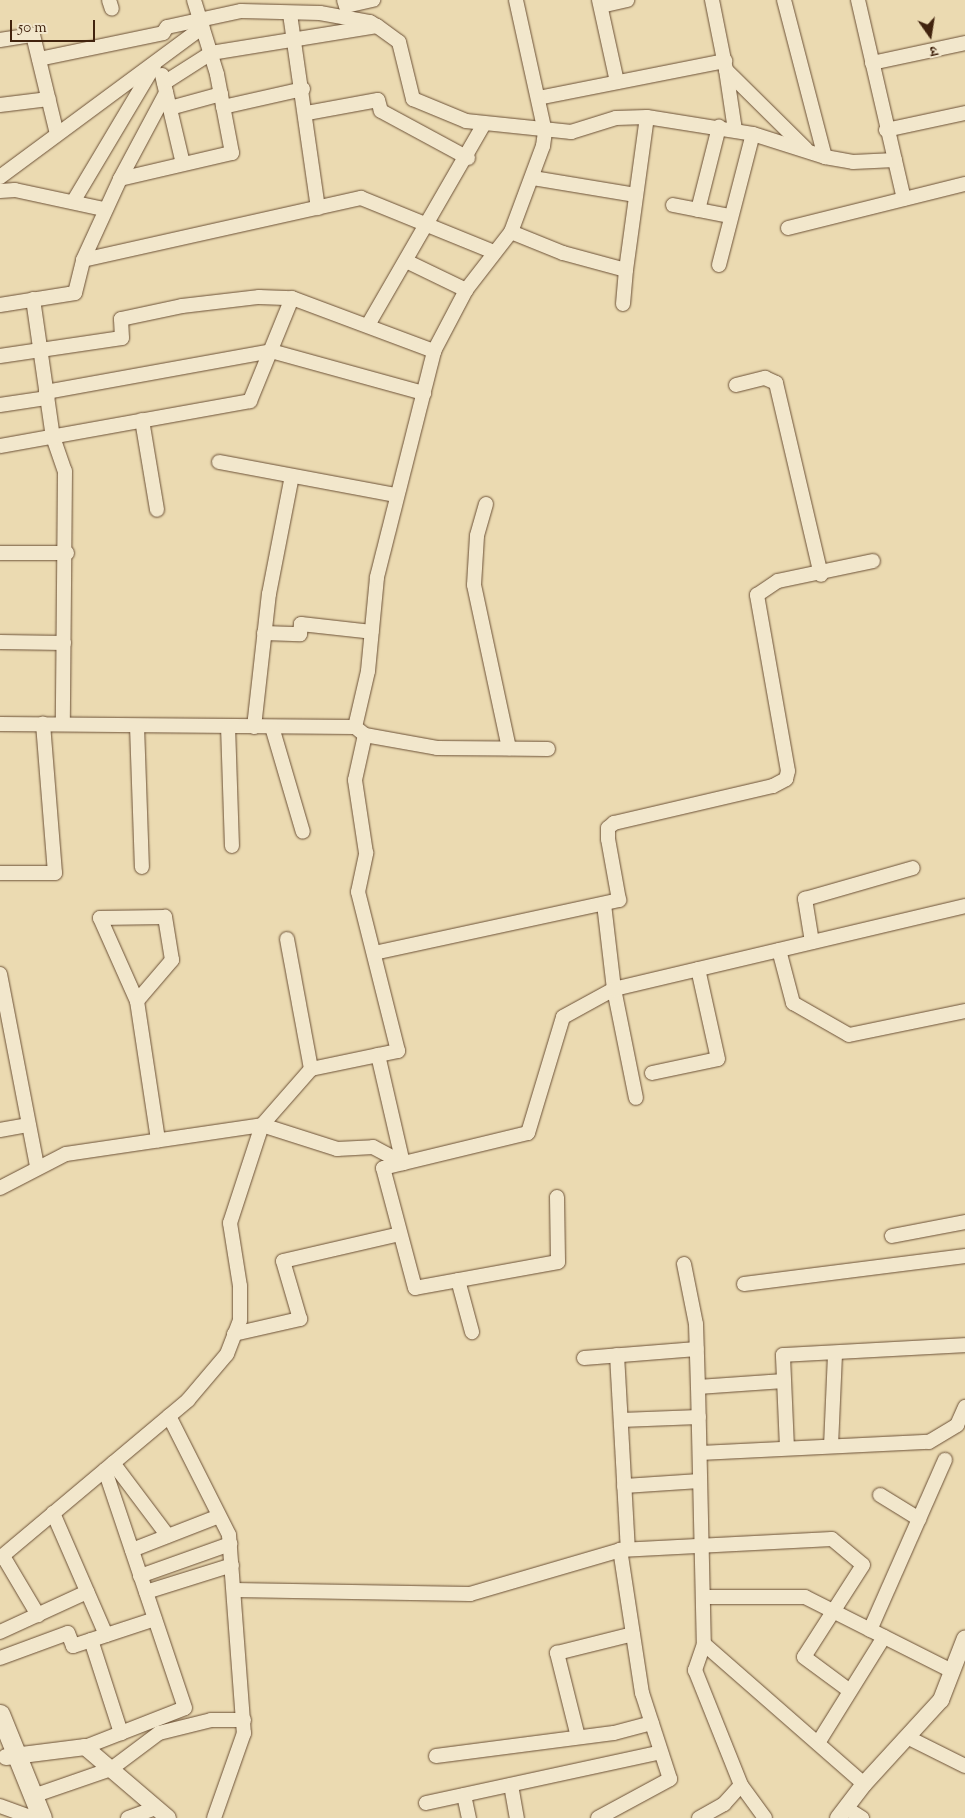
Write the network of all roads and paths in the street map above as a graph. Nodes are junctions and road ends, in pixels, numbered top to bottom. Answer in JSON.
{"nodes":[{"id":1,"x":194,"y":0,"type":"edge"},
{"id":2,"x":344,"y":0,"type":"edge"},
{"id":3,"x":373,"y":0,"type":"edge"},
{"id":4,"x":516,"y":0,"type":"edge"},
{"id":5,"x":626,"y":0,"type":"edge"},
{"id":6,"x":712,"y":0,"type":"edge"},
{"id":7,"x":784,"y":0,"type":"edge"},
{"id":8,"x":858,"y":0,"type":"edge"},
{"id":9,"x":600,"y":3,"type":"edge"},
{"id":10,"x":290,"y":14,"type":"junction"},
{"id":11,"x":200,"y":23,"type":"junction"},
{"id":12,"x":377,"y":26,"type":"junction"},
{"id":13,"x":0,"y":40,"type":"edge"},
{"id":14,"x":294,"y":40,"type":"junction"},
{"id":15,"x":965,"y":43,"type":"edge"},
{"id":16,"x":212,"y":53,"type":"junction"},
{"id":17,"x":39,"y":59,"type":"junction"},
{"id":18,"x":158,"y":60,"type":"junction"},
{"id":19,"x":872,"y":63,"type":"junction"},
{"id":20,"x":725,"y":65,"type":"junction"},
{"id":21,"x":618,"y":82,"type":"junction"},
{"id":22,"x":165,"y":88,"type":"junction"},
{"id":23,"x":303,"y":89,"type":"junction"},
{"id":24,"x":538,"y":98,"type":"junction"},
{"id":25,"x":49,"y":99,"type":"junction"},
{"id":26,"x":222,"y":100,"type":"junction"},
{"id":27,"x":0,"y":105,"type":"edge"},
{"id":28,"x":170,"y":108,"type":"junction"},
{"id":29,"x":308,"y":113,"type":"junction"},
{"id":30,"x":965,"y":113,"type":"edge"},
{"id":31,"x":647,"y":117,"type":"junction"},
{"id":32,"x":484,"y":124,"type":"junction"},
{"id":33,"x":718,"y":127,"type":"junction"},
{"id":34,"x":735,"y":130,"type":"junction"},
{"id":35,"x":886,"y":130,"type":"junction"},
{"id":36,"x":545,"y":132,"type":"junction"},
{"id":37,"x":57,"y":134,"type":"junction"},
{"id":38,"x":753,"y":134,"type":"junction"},
{"id":39,"x":809,"y":152,"type":"junction"},
{"id":40,"x":468,"y":158,"type":"junction"},
{"id":41,"x":825,"y":158,"type":"junction"},
{"id":42,"x":895,"y":160,"type":"junction"},
{"id":43,"x":183,"y":164,"type":"junction"},
{"id":44,"x":0,"y":177,"type":"edge"},
{"id":45,"x":120,"y":178,"type":"junction"},
{"id":46,"x":532,"y":178,"type":"junction"},
{"id":47,"x":965,"y":184,"type":"edge"},
{"id":48,"x":0,"y":191,"type":"edge"},
{"id":49,"x":636,"y":195,"type":"junction"},
{"id":50,"x":904,"y":199,"type":"junction"},
{"id":51,"x":73,"y":202,"type":"junction"},
{"id":52,"x":673,"y":204,"type":"dead end"},
{"id":53,"x":318,"y":208,"type":"junction"},
{"id":54,"x":104,"y":209,"type":"junction"},
{"id":55,"x":698,"y":210,"type":"junction"},
{"id":56,"x":730,"y":216,"type":"junction"},
{"id":57,"x":427,"y":225,"type":"junction"},
{"id":58,"x":788,"y":228,"type":"dead end"},
{"id":59,"x":511,"y":232,"type":"junction"},
{"id":60,"x":494,"y":252,"type":"junction"},
{"id":61,"x":83,"y":260,"type":"junction"},
{"id":62,"x":406,"y":261,"type":"junction"},
{"id":63,"x":719,"y":265,"type":"dead end"},
{"id":64,"x":626,"y":270,"type":"junction"},
{"id":65,"x":466,"y":290,"type":"junction"},
{"id":66,"x":292,"y":298,"type":"junction"},
{"id":67,"x":33,"y":299,"type":"junction"},
{"id":68,"x":623,"y":304,"type":"dead end"},
{"id":69,"x":0,"y":305,"type":"edge"},
{"id":70,"x":368,"y":325,"type":"junction"},
{"id":71,"x":38,"y":348,"type":"junction"},
{"id":72,"x":271,"y":351,"type":"junction"},
{"id":73,"x":434,"y":351,"type":"junction"},
{"id":74,"x":0,"y":356,"type":"edge"},
{"id":75,"x":736,"y":385,"type":"dead end"},
{"id":76,"x":424,"y":393,"type":"junction"},
{"id":77,"x":46,"y":395,"type":"junction"},
{"id":78,"x":0,"y":405,"type":"edge"},
{"id":79,"x":142,"y":420,"type":"junction"},
{"id":80,"x":53,"y":437,"type":"junction"},
{"id":81,"x":0,"y":446,"type":"edge"},
{"id":82,"x":219,"y":462,"type":"dead end"},
{"id":83,"x":292,"y":476,"type":"junction"},
{"id":84,"x":396,"y":495,"type":"junction"},
{"id":85,"x":486,"y":504,"type":"dead end"},
{"id":86,"x":157,"y":510,"type":"dead end"},
{"id":87,"x":0,"y":553,"type":"edge"},
{"id":88,"x":67,"y":553,"type":"junction"},
{"id":89,"x":873,"y":561,"type":"dead end"},
{"id":90,"x":821,"y":575,"type":"junction"},
{"id":91,"x":372,"y":632,"type":"junction"},
{"id":92,"x":264,"y":633,"type":"junction"},
{"id":93,"x":0,"y":642,"type":"edge"},
{"id":94,"x":64,"y":643,"type":"junction"},
{"id":95,"x":43,"y":723,"type":"junction"},
{"id":96,"x":63,"y":723,"type":"junction"},
{"id":97,"x":0,"y":724,"type":"edge"},
{"id":98,"x":137,"y":726,"type":"junction"},
{"id":99,"x":228,"y":726,"type":"junction"},
{"id":100,"x":254,"y":727,"type":"junction"},
{"id":101,"x":272,"y":727,"type":"junction"},
{"id":102,"x":360,"y":731,"type":"junction"},
{"id":103,"x":509,"y":748,"type":"junction"},
{"id":104,"x":548,"y":749,"type":"dead end"},
{"id":105,"x":304,"y":832,"type":"dead end"},
{"id":106,"x":232,"y":846,"type":"dead end"},
{"id":107,"x":142,"y":868,"type":"dead end"},
{"id":108,"x":914,"y":868,"type":"dead end"},
{"id":109,"x":0,"y":874,"type":"edge"},
{"id":110,"x":604,"y":904,"type":"junction"},
{"id":111,"x":965,"y":907,"type":"edge"},
{"id":112,"x":287,"y":939,"type":"dead end"},
{"id":113,"x":812,"y":942,"type":"junction"},
{"id":114,"x":779,"y":950,"type":"junction"},
{"id":115,"x":374,"y":953,"type":"junction"},
{"id":116,"x":698,"y":969,"type":"junction"},
{"id":117,"x":0,"y":977,"type":"edge"},
{"id":118,"x":614,"y":989,"type":"junction"},
{"id":119,"x":137,"y":1001,"type":"junction"},
{"id":120,"x":965,"y":1011,"type":"edge"},
{"id":121,"x":378,"y":1055,"type":"junction"},
{"id":122,"x":311,"y":1069,"type":"junction"},
{"id":123,"x":652,"y":1073,"type":"dead end"},
{"id":124,"x":636,"y":1098,"type":"dead end"},
{"id":125,"x":29,"y":1125,"type":"junction"},
{"id":126,"x":262,"y":1125,"type":"junction"},
{"id":127,"x":0,"y":1130,"type":"edge"},
{"id":128,"x":158,"y":1140,"type":"junction"},
{"id":129,"x":403,"y":1163,"type":"junction"},
{"id":130,"x":37,"y":1167,"type":"junction"},
{"id":131,"x":0,"y":1188,"type":"edge"},
{"id":132,"x":557,"y":1197,"type":"dead end"},
{"id":133,"x":965,"y":1222,"type":"edge"},
{"id":134,"x":400,"y":1234,"type":"junction"},
{"id":135,"x":892,"y":1236,"type":"dead end"},
{"id":136,"x":965,"y":1256,"type":"edge"},
{"id":137,"x":684,"y":1264,"type":"dead end"},
{"id":138,"x":458,"y":1280,"type":"junction"},
{"id":139,"x":744,"y":1284,"type":"dead end"},
{"id":140,"x":472,"y":1332,"type":"dead end"},
{"id":141,"x":234,"y":1334,"type":"junction"},
{"id":142,"x":965,"y":1345,"type":"edge"},
{"id":143,"x":697,"y":1349,"type":"junction"},
{"id":144,"x":836,"y":1353,"type":"junction"},
{"id":145,"x":617,"y":1355,"type":"junction"},
{"id":146,"x":584,"y":1358,"type":"dead end"},
{"id":147,"x":784,"y":1381,"type":"junction"},
{"id":148,"x":698,"y":1387,"type":"junction"},
{"id":149,"x":965,"y":1407,"type":"edge"},
{"id":150,"x":168,"y":1416,"type":"junction"},
{"id":151,"x":698,"y":1417,"type":"junction"},
{"id":152,"x":621,"y":1420,"type":"junction"},
{"id":153,"x":832,"y":1446,"type":"junction"},
{"id":154,"x":787,"y":1448,"type":"junction"},
{"id":155,"x":700,"y":1453,"type":"junction"},
{"id":156,"x":945,"y":1460,"type":"dead end"},
{"id":157,"x":109,"y":1466,"type":"junction"},
{"id":158,"x":700,"y":1481,"type":"junction"},
{"id":159,"x":624,"y":1486,"type":"junction"},
{"id":160,"x":880,"y":1496,"type":"dead end"},
{"id":161,"x":54,"y":1513,"type":"junction"},
{"id":162,"x":219,"y":1516,"type":"junction"},
{"id":163,"x":919,"y":1519,"type":"junction"},
{"id":164,"x":168,"y":1536,"type":"junction"},
{"id":165,"x":230,"y":1544,"type":"junction"},
{"id":166,"x":702,"y":1546,"type":"junction"},
{"id":167,"x":624,"y":1549,"type":"junction"},
{"id":168,"x":132,"y":1550,"type":"junction"},
{"id":169,"x":1,"y":1557,"type":"edge"},
{"id":170,"x":232,"y":1565,"type":"junction"},
{"id":171,"x":140,"y":1576,"type":"junction"},
{"id":172,"x":234,"y":1590,"type":"junction"},
{"id":173,"x":87,"y":1592,"type":"junction"},
{"id":174,"x":146,"y":1592,"type":"junction"},
{"id":175,"x":703,"y":1597,"type":"junction"},
{"id":176,"x":834,"y":1611,"type":"junction"},
{"id":177,"x":38,"y":1615,"type":"junction"},
{"id":178,"x":155,"y":1619,"type":"junction"},
{"id":179,"x":870,"y":1630,"type":"junction"},
{"id":180,"x":0,"y":1632,"type":"edge"},
{"id":181,"x":633,"y":1634,"type":"junction"},
{"id":182,"x":106,"y":1635,"type":"junction"},
{"id":183,"x":884,"y":1637,"type":"junction"},
{"id":184,"x":965,"y":1638,"type":"edge"},
{"id":185,"x":91,"y":1640,"type":"junction"},
{"id":186,"x":704,"y":1644,"type":"junction"},
{"id":187,"x":0,"y":1658,"type":"edge"},
{"id":188,"x":952,"y":1671,"type":"junction"},
{"id":189,"x":850,"y":1691,"type":"junction"},
{"id":190,"x":0,"y":1714,"type":"edge"},
{"id":191,"x":244,"y":1720,"type":"junction"},
{"id":192,"x":652,"y":1722,"type":"junction"},
{"id":193,"x":121,"y":1733,"type":"junction"},
{"id":194,"x":578,"y":1737,"type":"junction"},
{"id":195,"x":907,"y":1737,"type":"junction"},
{"id":196,"x":818,"y":1743,"type":"junction"},
{"id":197,"x":86,"y":1747,"type":"junction"},
{"id":198,"x":8,"y":1751,"type":"edge"},
{"id":199,"x":661,"y":1752,"type":"junction"},
{"id":200,"x":436,"y":1756,"type":"dead end"},
{"id":201,"x":965,"y":1766,"type":"edge"},
{"id":202,"x":111,"y":1769,"type":"junction"},
{"id":203,"x":511,"y":1784,"type":"junction"},
{"id":204,"x":864,"y":1784,"type":"junction"},
{"id":205,"x":741,"y":1785,"type":"junction"},
{"id":206,"x":464,"y":1795,"type":"junction"},
{"id":207,"x":33,"y":1796,"type":"junction"},
{"id":208,"x":426,"y":1803,"type":"dead end"},
{"id":209,"x":0,"y":1806,"type":"edge"},
{"id":210,"x":155,"y":1808,"type":"junction"},
{"id":211,"x":842,"y":1813,"type":"edge"},
{"id":212,"x":704,"y":1817,"type":"edge"},
{"id":213,"x":35,"y":1818,"type":"edge"},
{"id":214,"x":128,"y":1818,"type":"edge"},
{"id":215,"x":168,"y":1818,"type":"edge"},
{"id":216,"x":214,"y":1818,"type":"edge"},
{"id":217,"x":469,"y":1818,"type":"edge"},
{"id":218,"x":517,"y":1818,"type":"edge"},
{"id":219,"x":598,"y":1818,"type":"edge"},
{"id":220,"x":765,"y":1818,"type":"edge"},
{"id":221,"x":862,"y":1818,"type":"edge"}],
"edges":[{"from":1,"to":11,"type":"street"},
{"from":2,"to":3,"type":"street"},
{"from":4,"to":24,"type":"street"},
{"from":5,"to":9,"type":"street"},
{"from":6,"to":20,"type":"street"},
{"from":7,"to":41,"type":"street"},
{"from":8,"to":19,"type":"street"},
{"from":9,"to":21,"type":"street"},
{"from":10,"to":11,"type":"street"},
{"from":10,"to":12,"type":"street"},
{"from":10,"to":14,"type":"street"},
{"from":11,"to":16,"type":"street"},
{"from":11,"to":17,"type":"street"},
{"from":11,"to":18,"type":"street"},
{"from":12,"to":14,"type":"street"},
{"from":12,"to":32,"type":"street"},
{"from":13,"to":17,"type":"street"},
{"from":14,"to":16,"type":"street"},
{"from":14,"to":23,"type":"street"},
{"from":15,"to":19,"type":"street"},
{"from":16,"to":22,"type":"street"},
{"from":16,"to":26,"type":"street"},
{"from":17,"to":25,"type":"street"},
{"from":18,"to":22,"type":"street"},
{"from":18,"to":37,"type":"street"},
{"from":18,"to":51,"type":"street"},
{"from":19,"to":35,"type":"street"},
{"from":20,"to":21,"type":"street"},
{"from":20,"to":34,"type":"street"},
{"from":20,"to":39,"type":"street"},
{"from":21,"to":24,"type":"street"},
{"from":22,"to":28,"type":"street"},
{"from":22,"to":45,"type":"street"},
{"from":23,"to":26,"type":"street"},
{"from":23,"to":29,"type":"street"},
{"from":24,"to":36,"type":"street"},
{"from":25,"to":27,"type":"street"},
{"from":25,"to":37,"type":"street"},
{"from":26,"to":28,"type":"street"},
{"from":26,"to":43,"type":"street"},
{"from":28,"to":43,"type":"street"},
{"from":29,"to":40,"type":"street"},
{"from":29,"to":53,"type":"street"},
{"from":30,"to":35,"type":"street"},
{"from":31,"to":33,"type":"street"},
{"from":31,"to":36,"type":"street"},
{"from":31,"to":49,"type":"street"},
{"from":32,"to":36,"type":"street"},
{"from":32,"to":40,"type":"street"},
{"from":33,"to":34,"type":"street"},
{"from":33,"to":55,"type":"street"},
{"from":34,"to":38,"type":"street"},
{"from":35,"to":42,"type":"street"},
{"from":36,"to":46,"type":"street"},
{"from":37,"to":44,"type":"street"},
{"from":38,"to":39,"type":"street"},
{"from":38,"to":56,"type":"street"},
{"from":39,"to":41,"type":"street"},
{"from":40,"to":57,"type":"street"},
{"from":41,"to":42,"type":"street"},
{"from":42,"to":50,"type":"street"},
{"from":43,"to":45,"type":"street"},
{"from":45,"to":54,"type":"street"},
{"from":46,"to":49,"type":"street"},
{"from":46,"to":59,"type":"street"},
{"from":47,"to":50,"type":"street"},
{"from":48,"to":51,"type":"street"},
{"from":49,"to":64,"type":"street"},
{"from":50,"to":58,"type":"street"},
{"from":51,"to":54,"type":"street"},
{"from":52,"to":55,"type":"street"},
{"from":53,"to":57,"type":"street"},
{"from":53,"to":61,"type":"street"},
{"from":54,"to":61,"type":"street"},
{"from":55,"to":56,"type":"street"},
{"from":56,"to":63,"type":"street"},
{"from":57,"to":60,"type":"street"},
{"from":57,"to":62,"type":"street"},
{"from":59,"to":60,"type":"street"},
{"from":59,"to":64,"type":"street"},
{"from":60,"to":65,"type":"street"},
{"from":61,"to":67,"type":"street"},
{"from":62,"to":65,"type":"street"},
{"from":62,"to":70,"type":"street"},
{"from":64,"to":68,"type":"street"},
{"from":65,"to":73,"type":"street"},
{"from":66,"to":70,"type":"street"},
{"from":66,"to":71,"type":"street"},
{"from":66,"to":72,"type":"street"},
{"from":67,"to":69,"type":"street"},
{"from":67,"to":71,"type":"street"},
{"from":70,"to":73,"type":"street"},
{"from":71,"to":74,"type":"street"},
{"from":71,"to":77,"type":"street"},
{"from":72,"to":76,"type":"street"},
{"from":72,"to":77,"type":"street"},
{"from":72,"to":79,"type":"street"},
{"from":73,"to":76,"type":"street"},
{"from":75,"to":90,"type":"street"},
{"from":76,"to":84,"type":"street"},
{"from":77,"to":78,"type":"street"},
{"from":77,"to":80,"type":"street"},
{"from":79,"to":80,"type":"street"},
{"from":79,"to":86,"type":"street"},
{"from":80,"to":81,"type":"street"},
{"from":80,"to":88,"type":"street"},
{"from":82,"to":83,"type":"street"},
{"from":83,"to":84,"type":"street"},
{"from":83,"to":92,"type":"street"},
{"from":84,"to":91,"type":"street"},
{"from":85,"to":103,"type":"street"},
{"from":87,"to":88,"type":"street"},
{"from":88,"to":94,"type":"street"},
{"from":89,"to":90,"type":"street"},
{"from":90,"to":110,"type":"street"},
{"from":91,"to":92,"type":"street"},
{"from":91,"to":102,"type":"street"},
{"from":92,"to":100,"type":"street"},
{"from":93,"to":94,"type":"street"},
{"from":94,"to":96,"type":"street"},
{"from":95,"to":96,"type":"street"},
{"from":95,"to":97,"type":"street"},
{"from":95,"to":109,"type":"street"},
{"from":96,"to":98,"type":"street"},
{"from":98,"to":99,"type":"street"},
{"from":98,"to":107,"type":"street"},
{"from":99,"to":100,"type":"street"},
{"from":99,"to":106,"type":"street"},
{"from":100,"to":101,"type":"street"},
{"from":101,"to":102,"type":"street"},
{"from":101,"to":105,"type":"street"},
{"from":102,"to":103,"type":"street"},
{"from":102,"to":115,"type":"street"},
{"from":103,"to":104,"type":"street"},
{"from":108,"to":113,"type":"street"},
{"from":110,"to":115,"type":"street"},
{"from":110,"to":118,"type":"street"},
{"from":111,"to":113,"type":"street"},
{"from":112,"to":122,"type":"street"},
{"from":113,"to":114,"type":"street"},
{"from":114,"to":116,"type":"street"},
{"from":114,"to":120,"type":"street"},
{"from":115,"to":121,"type":"street"},
{"from":116,"to":118,"type":"street"},
{"from":116,"to":123,"type":"street"},
{"from":117,"to":125,"type":"street"},
{"from":118,"to":124,"type":"street"},
{"from":118,"to":129,"type":"street"},
{"from":119,"to":119,"type":"street"},
{"from":119,"to":128,"type":"street"},
{"from":121,"to":122,"type":"street"},
{"from":121,"to":129,"type":"street"},
{"from":122,"to":126,"type":"street"},
{"from":125,"to":127,"type":"street"},
{"from":125,"to":130,"type":"street"},
{"from":126,"to":128,"type":"street"},
{"from":126,"to":129,"type":"street"},
{"from":126,"to":141,"type":"street"},
{"from":128,"to":130,"type":"street"},
{"from":129,"to":134,"type":"street"},
{"from":130,"to":131,"type":"street"},
{"from":132,"to":138,"type":"street"},
{"from":133,"to":135,"type":"street"},
{"from":134,"to":138,"type":"street"},
{"from":134,"to":141,"type":"street"},
{"from":136,"to":139,"type":"street"},
{"from":137,"to":143,"type":"street"},
{"from":138,"to":140,"type":"street"},
{"from":141,"to":150,"type":"street"},
{"from":142,"to":144,"type":"street"},
{"from":143,"to":145,"type":"street"},
{"from":143,"to":148,"type":"street"},
{"from":144,"to":147,"type":"street"},
{"from":144,"to":153,"type":"street"},
{"from":145,"to":146,"type":"street"},
{"from":145,"to":152,"type":"street"},
{"from":147,"to":148,"type":"street"},
{"from":147,"to":154,"type":"street"},
{"from":148,"to":151,"type":"street"},
{"from":149,"to":153,"type":"street"},
{"from":150,"to":157,"type":"street"},
{"from":150,"to":162,"type":"street"},
{"from":151,"to":152,"type":"street"},
{"from":151,"to":155,"type":"street"},
{"from":152,"to":159,"type":"street"},
{"from":153,"to":154,"type":"street"},
{"from":154,"to":155,"type":"street"},
{"from":155,"to":158,"type":"street"},
{"from":156,"to":163,"type":"street"},
{"from":157,"to":161,"type":"street"},
{"from":157,"to":164,"type":"street"},
{"from":157,"to":168,"type":"street"},
{"from":158,"to":159,"type":"street"},
{"from":158,"to":166,"type":"street"},
{"from":159,"to":167,"type":"street"},
{"from":160,"to":163,"type":"street"},
{"from":161,"to":169,"type":"street"},
{"from":161,"to":173,"type":"street"},
{"from":162,"to":164,"type":"street"},
{"from":162,"to":165,"type":"street"},
{"from":163,"to":179,"type":"street"},
{"from":164,"to":168,"type":"street"},
{"from":165,"to":170,"type":"street"},
{"from":165,"to":171,"type":"street"},
{"from":166,"to":167,"type":"street"},
{"from":166,"to":175,"type":"street"},
{"from":166,"to":176,"type":"street"},
{"from":167,"to":172,"type":"street"},
{"from":167,"to":181,"type":"street"},
{"from":168,"to":171,"type":"street"},
{"from":169,"to":177,"type":"street"},
{"from":170,"to":172,"type":"street"},
{"from":170,"to":174,"type":"street"},
{"from":171,"to":174,"type":"street"},
{"from":172,"to":191,"type":"street"},
{"from":173,"to":177,"type":"street"},
{"from":173,"to":182,"type":"street"},
{"from":174,"to":178,"type":"street"},
{"from":175,"to":176,"type":"street"},
{"from":175,"to":186,"type":"street"},
{"from":176,"to":179,"type":"street"},
{"from":176,"to":189,"type":"street"},
{"from":177,"to":180,"type":"street"},
{"from":178,"to":182,"type":"street"},
{"from":178,"to":193,"type":"street"},
{"from":179,"to":183,"type":"street"},
{"from":181,"to":192,"type":"street"},
{"from":181,"to":194,"type":"street"},
{"from":182,"to":185,"type":"street"},
{"from":183,"to":188,"type":"street"},
{"from":183,"to":189,"type":"street"},
{"from":184,"to":188,"type":"street"},
{"from":185,"to":187,"type":"street"},
{"from":185,"to":193,"type":"street"},
{"from":186,"to":196,"type":"street"},
{"from":186,"to":205,"type":"street"},
{"from":188,"to":195,"type":"street"},
{"from":189,"to":196,"type":"street"},
{"from":190,"to":198,"type":"main road"},
{"from":191,"to":202,"type":"street"},
{"from":191,"to":216,"type":"street"},
{"from":192,"to":194,"type":"street"},
{"from":192,"to":199,"type":"street"},
{"from":193,"to":197,"type":"street"},
{"from":194,"to":200,"type":"street"},
{"from":195,"to":201,"type":"street"},
{"from":195,"to":204,"type":"street"},
{"from":196,"to":204,"type":"street"},
{"from":197,"to":198,"type":"street"},
{"from":197,"to":202,"type":"street"},
{"from":198,"to":207,"type":"main road"},
{"from":198,"to":213,"type":"main road"},
{"from":199,"to":203,"type":"street"},
{"from":199,"to":219,"type":"street"},
{"from":202,"to":207,"type":"street"},
{"from":202,"to":210,"type":"street"},
{"from":203,"to":206,"type":"street"},
{"from":203,"to":218,"type":"street"},
{"from":204,"to":211,"type":"street"},
{"from":205,"to":212,"type":"street"},
{"from":205,"to":220,"type":"street"},
{"from":206,"to":208,"type":"street"},
{"from":206,"to":217,"type":"street"},
{"from":207,"to":213,"type":"main road"},
{"from":209,"to":213,"type":"street"},
{"from":210,"to":214,"type":"street"},
{"from":210,"to":215,"type":"street"},
{"from":211,"to":221,"type":"street"}]}
